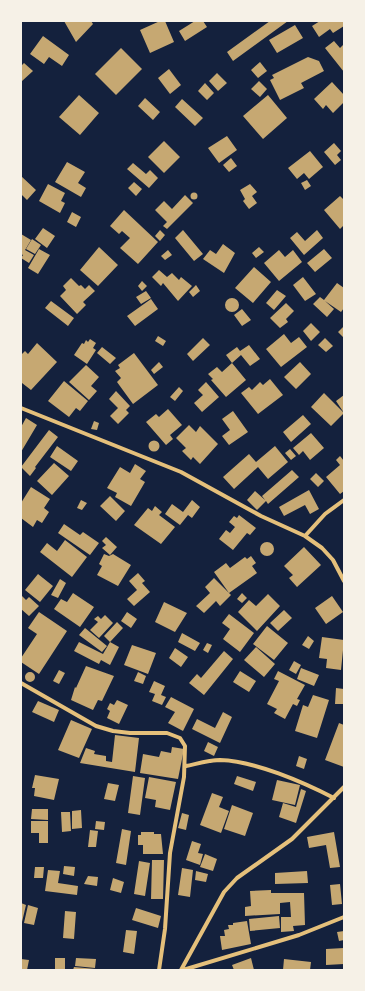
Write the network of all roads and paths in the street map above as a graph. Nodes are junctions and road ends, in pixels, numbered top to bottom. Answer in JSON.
{"nodes":[{"id":1,"x":21,"y":408,"type":"edge"},
{"id":2,"x":344,"y":500,"type":"edge"},
{"id":3,"x":305,"y":536,"type":"junction"},
{"id":4,"x":344,"y":581,"type":"edge"},
{"id":5,"x":21,"y":684,"type":"edge"},
{"id":6,"x":186,"y":766,"type":"junction"},
{"id":7,"x":344,"y":787,"type":"edge"},
{"id":8,"x":334,"y":798,"type":"junction"},
{"id":9,"x":344,"y":916,"type":"edge"},
{"id":10,"x":159,"y":970,"type":"edge"},
{"id":11,"x":182,"y":970,"type":"edge"}],
"edges":[{"from":1,"to":3,"type":"street"},
{"from":2,"to":3,"type":"street"},
{"from":3,"to":4,"type":"street"},
{"from":5,"to":6,"type":"street"},
{"from":6,"to":8,"type":"street"},
{"from":6,"to":10,"type":"street"},
{"from":7,"to":8,"type":"street"},
{"from":8,"to":11,"type":"street"},
{"from":9,"to":11,"type":"street"}]}
